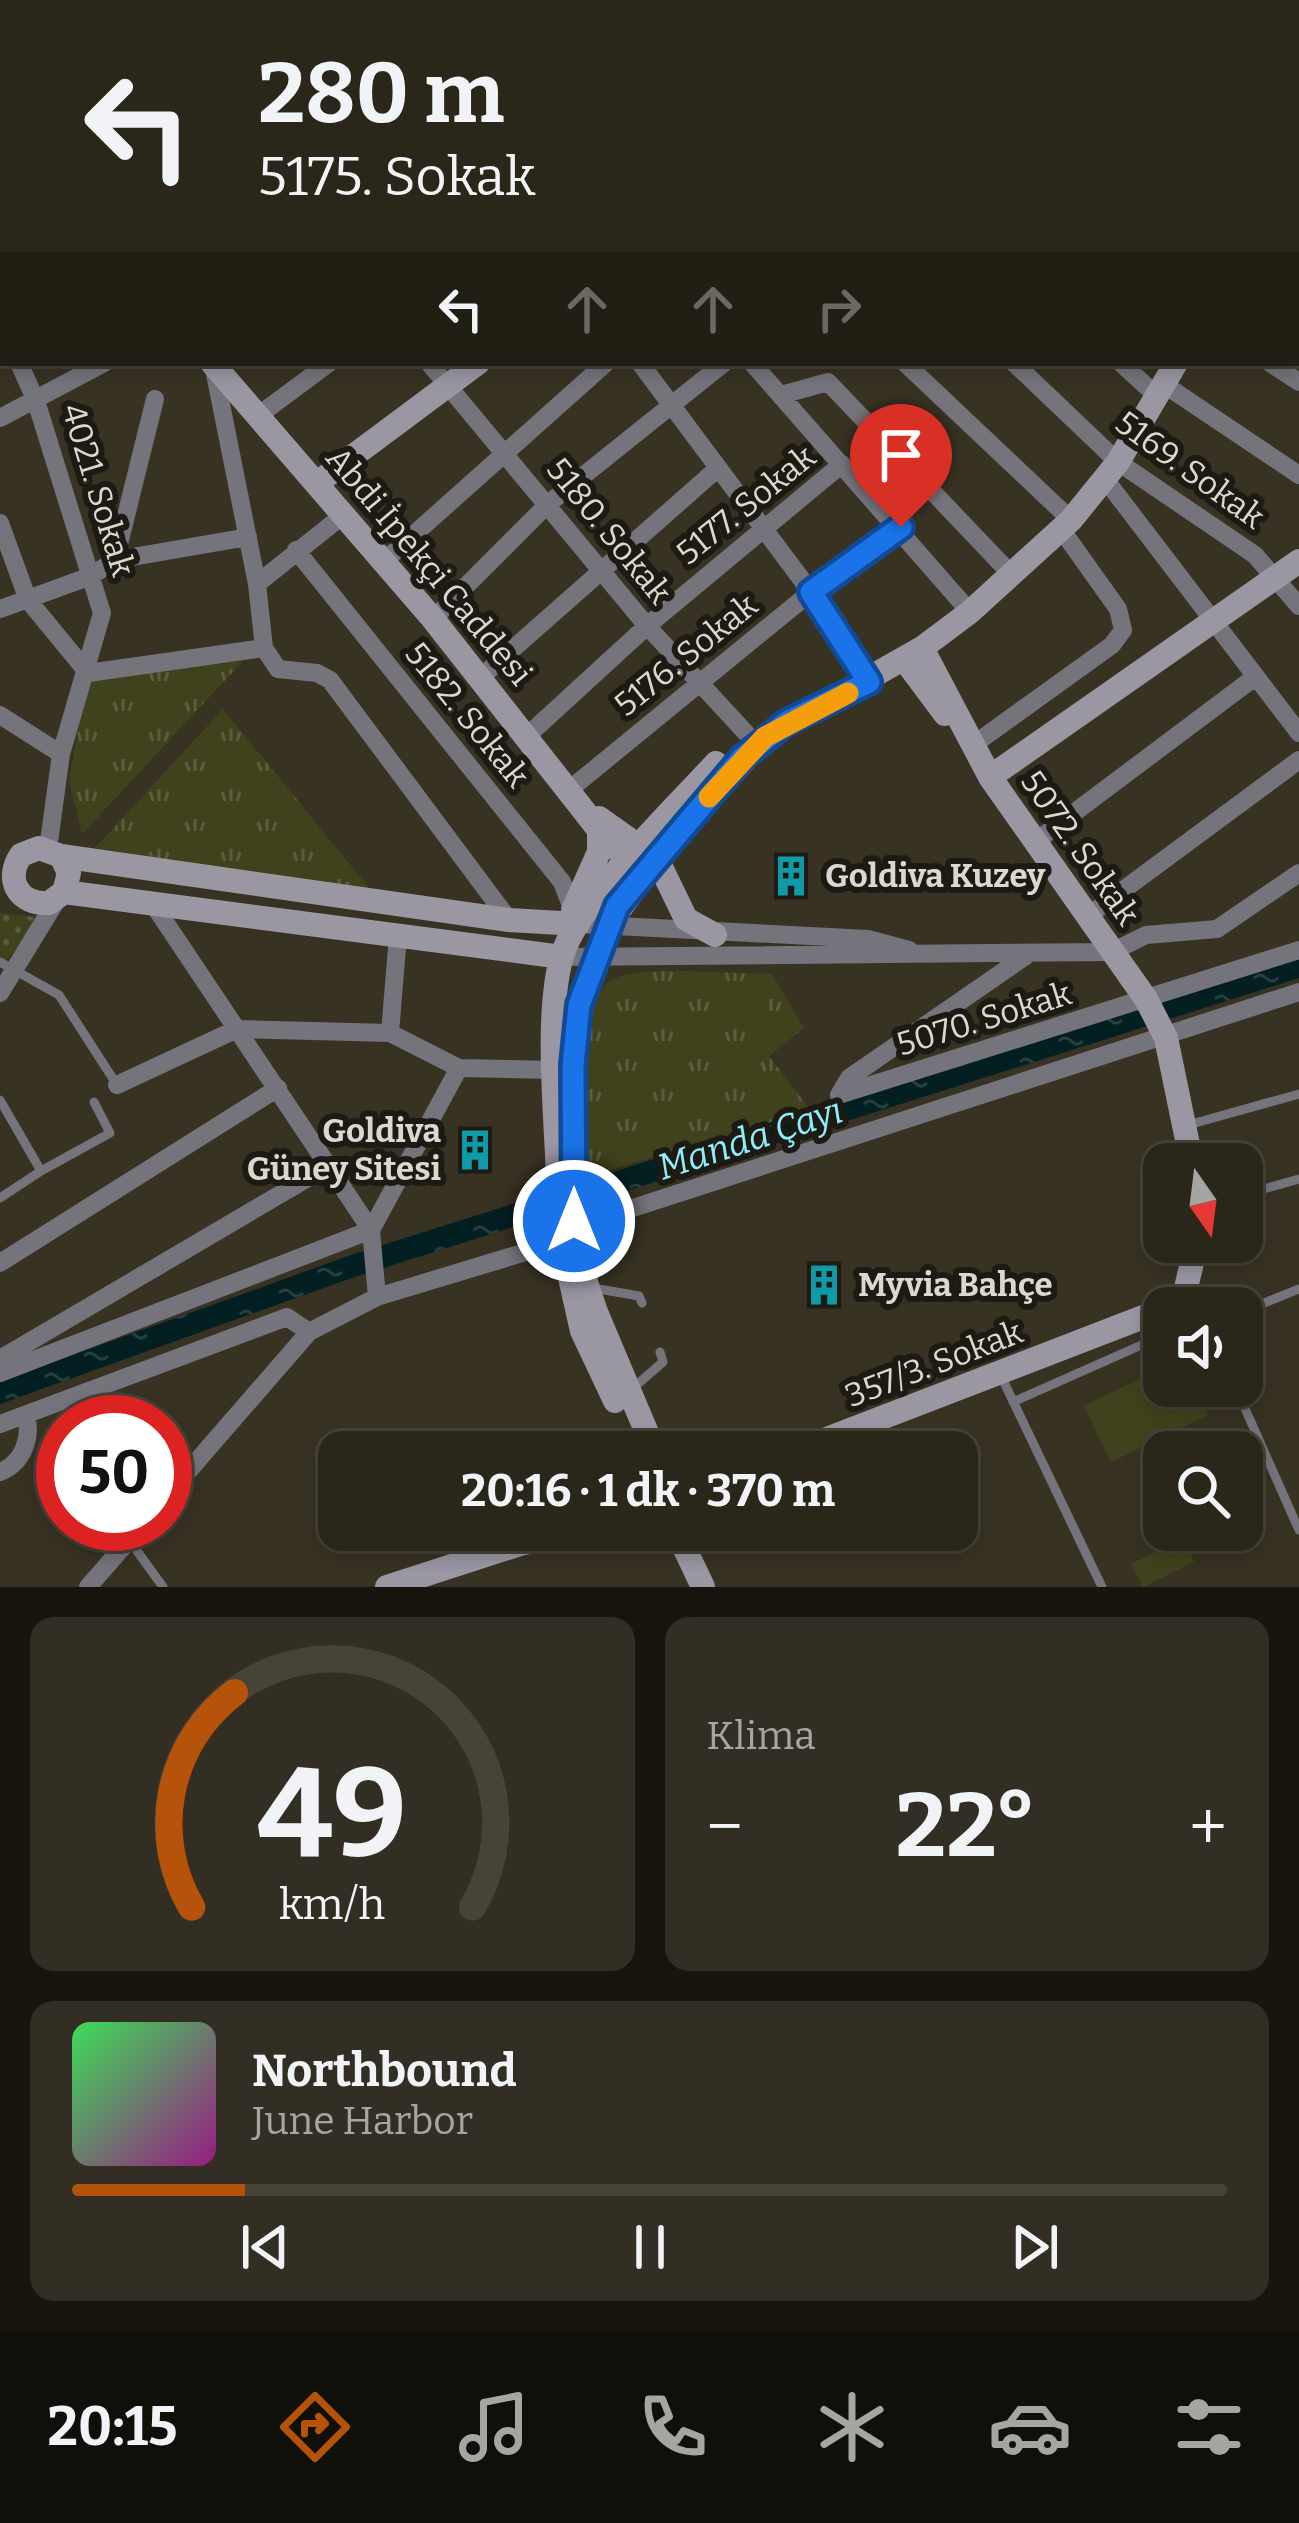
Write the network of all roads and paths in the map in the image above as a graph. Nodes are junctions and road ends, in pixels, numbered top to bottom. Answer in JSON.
{"nodes":[{"id":1,"x":20,"y":366,"type":"edge"},
{"id":2,"x":98,"y":366,"type":"edge"},
{"id":3,"x":214,"y":366,"type":"edge"},
{"id":4,"x":216,"y":366,"type":"edge"},
{"id":5,"x":324,"y":366,"type":"edge"},
{"id":6,"x":432,"y":366,"type":"edge"},
{"id":7,"x":474,"y":366,"type":"edge"},
{"id":8,"x":603,"y":366,"type":"edge"},
{"id":9,"x":642,"y":366,"type":"edge"},
{"id":10,"x":720,"y":366,"type":"edge"},
{"id":11,"x":755,"y":366,"type":"edge"},
{"id":12,"x":907,"y":366,"type":"edge"},
{"id":13,"x":1017,"y":366,"type":"edge"},
{"id":14,"x":1128,"y":366,"type":"edge"},
{"id":15,"x":1166,"y":381,"type":"edge"},
{"id":16,"x":448,"y":385,"type":"junction"},
{"id":17,"x":781,"y":395,"type":"junction"},
{"id":18,"x":155,"y":399,"type":"dead end"},
{"id":19,"x":36,"y":400,"type":"junction"},
{"id":20,"x":668,"y":403,"type":"junction"},
{"id":21,"x":259,"y":415,"type":"junction"},
{"id":22,"x":0,"y":418,"type":"edge"},
{"id":23,"x":505,"y":453,"type":"junction"},
{"id":24,"x":842,"y":464,"type":"junction"},
{"id":25,"x":717,"y":470,"type":"junction"},
{"id":26,"x":1111,"y":470,"type":"junction"},
{"id":27,"x":1299,"y":476,"type":"edge"},
{"id":28,"x":317,"y":483,"type":"junction"},
{"id":29,"x":548,"y":504,"type":"junction"},
{"id":30,"x":342,"y":516,"type":"junction"},
{"id":31,"x":0,"y":523,"type":"edge"},
{"id":32,"x":1066,"y":524,"type":"junction"},
{"id":33,"x":901,"y":527,"type":"junction"},
{"id":34,"x":763,"y":528,"type":"junction"},
{"id":35,"x":248,"y":537,"type":"junction"},
{"id":36,"x":296,"y":550,"type":"junction"},
{"id":37,"x":115,"y":560,"type":"junction"},
{"id":38,"x":1299,"y":561,"type":"edge"},
{"id":39,"x":383,"y":562,"type":"junction"},
{"id":40,"x":602,"y":568,"type":"junction"},
{"id":41,"x":1011,"y":574,"type":"junction"},
{"id":42,"x":92,"y":576,"type":"junction"},
{"id":43,"x":1278,"y":577,"type":"junction"},
{"id":44,"x":257,"y":584,"type":"junction"},
{"id":45,"x":811,"y":592,"type":"junction"},
{"id":46,"x":28,"y":600,"type":"junction"},
{"id":47,"x":1299,"y":606,"type":"edge"},
{"id":48,"x":0,"y":609,"type":"edge"},
{"id":49,"x":970,"y":612,"type":"junction"},
{"id":50,"x":433,"y":619,"type":"junction"},
{"id":51,"x":1212,"y":622,"type":"junction"},
{"id":52,"x":647,"y":626,"type":"junction"},
{"id":53,"x":264,"y":648,"type":"junction"},
{"id":54,"x":888,"y":665,"type":"junction"},
{"id":55,"x":88,"y":673,"type":"junction"},
{"id":56,"x":1255,"y":677,"type":"junction"},
{"id":57,"x":480,"y":678,"type":"junction"},
{"id":58,"x":700,"y":680,"type":"junction"},
{"id":59,"x":0,"y":715,"type":"edge"},
{"id":60,"x":746,"y":733,"type":"junction"},
{"id":61,"x":1299,"y":733,"type":"edge"},
{"id":62,"x":527,"y":736,"type":"junction"},
{"id":63,"x":969,"y":739,"type":"junction"},
{"id":64,"x":61,"y":754,"type":"junction"},
{"id":65,"x":1299,"y":760,"type":"edge"},
{"id":66,"x":990,"y":777,"type":"junction"},
{"id":67,"x":569,"y":790,"type":"junction"},
{"id":68,"x":595,"y":822,"type":"junction"},
{"id":69,"x":1035,"y":842,"type":"junction"},
{"id":70,"x":32,"y":852,"type":"edge"},
{"id":71,"x":642,"y":860,"type":"junction"},
{"id":72,"x":1299,"y":873,"type":"edge"},
{"id":73,"x":8,"y":887,"type":"edge"},
{"id":74,"x":61,"y":895,"type":"junction"},
{"id":75,"x":153,"y":904,"type":"junction"},
{"id":76,"x":1088,"y":916,"type":"junction"},
{"id":77,"x":576,"y":917,"type":"junction"},
{"id":78,"x":508,"y":920,"type":"junction"},
{"id":79,"x":608,"y":925,"type":"junction"},
{"id":80,"x":398,"y":934,"type":"junction"},
{"id":81,"x":716,"y":935,"type":"junction"},
{"id":82,"x":908,"y":950,"type":"junction"},
{"id":83,"x":1299,"y":950,"type":"edge"},
{"id":84,"x":1112,"y":952,"type":"junction"},
{"id":85,"x":1027,"y":955,"type":"junction"},
{"id":86,"x":562,"y":957,"type":"junction"},
{"id":87,"x":596,"y":957,"type":"junction"},
{"id":88,"x":8,"y":967,"type":"edge"},
{"id":89,"x":1299,"y":992,"type":"edge"},
{"id":90,"x":0,"y":993,"type":"edge"},
{"id":91,"x":1146,"y":999,"type":"junction"},
{"id":92,"x":237,"y":1029,"type":"junction"},
{"id":93,"x":390,"y":1033,"type":"junction"},
{"id":94,"x":1166,"y":1038,"type":"junction"},
{"id":95,"x":459,"y":1068,"type":"junction"},
{"id":96,"x":555,"y":1070,"type":"junction"},
{"id":97,"x":117,"y":1085,"type":"joint"},
{"id":98,"x":278,"y":1088,"type":"junction"},
{"id":99,"x":1299,"y":1094,"type":"edge"},
{"id":100,"x":0,"y":1100,"type":"edge"},
{"id":101,"x":94,"y":1102,"type":"dead end"},
{"id":102,"x":1186,"y":1125,"type":"junction"},
{"id":103,"x":1189,"y":1143,"type":"edge"},
{"id":104,"x":330,"y":1165,"type":"junction"},
{"id":105,"x":41,"y":1171,"type":"junction"},
{"id":106,"x":567,"y":1177,"type":"junction"},
{"id":107,"x":1299,"y":1179,"type":"edge"},
{"id":108,"x":1263,"y":1189,"type":"edge"},
{"id":109,"x":0,"y":1198,"type":"edge"},
{"id":110,"x":574,"y":1227,"type":"junction"},
{"id":111,"x":372,"y":1238,"type":"junction"},
{"id":112,"x":0,"y":1263,"type":"edge"},
{"id":113,"x":588,"y":1287,"type":"junction"},
{"id":114,"x":1299,"y":1288,"type":"edge"},
{"id":115,"x":377,"y":1297,"type":"junction"},
{"id":116,"x":1263,"y":1303,"type":"edge"},
{"id":117,"x":642,"y":1304,"type":"dead end"},
{"id":118,"x":1143,"y":1315,"type":"edge"},
{"id":119,"x":308,"y":1332,"type":"junction"},
{"id":120,"x":1143,"y":1344,"type":"edge"},
{"id":121,"x":660,"y":1352,"type":"dead end"},
{"id":122,"x":0,"y":1359,"type":"edge"},
{"id":123,"x":0,"y":1373,"type":"edge"},
{"id":124,"x":1001,"y":1376,"type":"junction"},
{"id":125,"x":629,"y":1392,"type":"junction"},
{"id":126,"x":1013,"y":1402,"type":"junction"},
{"id":127,"x":1243,"y":1407,"type":"edge"},
{"id":128,"x":26,"y":1414,"type":"junction"},
{"id":129,"x":0,"y":1424,"type":"edge"},
{"id":130,"x":629,"y":1431,"type":"edge"},
{"id":131,"x":646,"y":1431,"type":"edge"},
{"id":132,"x":850,"y":1431,"type":"edge"},
{"id":133,"x":192,"y":1467,"type":"edge"},
{"id":134,"x":0,"y":1472,"type":"edge"},
{"id":135,"x":1299,"y":1530,"type":"edge"},
{"id":136,"x":119,"y":1551,"type":"edge"},
{"id":137,"x":136,"y":1551,"type":"dead end"},
{"id":138,"x":490,"y":1551,"type":"edge"},
{"id":139,"x":686,"y":1551,"type":"edge"},
{"id":140,"x":88,"y":1587,"type":"edge"},
{"id":141,"x":163,"y":1587,"type":"edge"},
{"id":142,"x":387,"y":1587,"type":"edge"},
{"id":143,"x":703,"y":1587,"type":"edge"},
{"id":144,"x":1102,"y":1587,"type":"edge"}],
"edges":[{"from":1,"to":19,"type":"street","name":"4021. Sokak"},
{"from":2,"to":19,"type":"street"},
{"from":3,"to":35,"type":"street"},
{"from":4,"to":21,"type":"main road","name":"Abdi İpekçi Caddesi"},
{"from":5,"to":21,"type":"street"},
{"from":6,"to":16,"type":"street","name":"5180. Sokak"},
{"from":7,"to":16,"type":"main road"},
{"from":8,"to":23,"type":"street"},
{"from":9,"to":20,"type":"street"},
{"from":10,"to":20,"type":"street"},
{"from":11,"to":17,"type":"street"},
{"from":12,"to":32,"type":"street"},
{"from":13,"to":26,"type":"street","name":"5169. Sokak"},
{"from":14,"to":15,"type":"street"},
{"from":15,"to":26,"type":"main road"},
{"from":15,"to":27,"type":"street"},
{"from":16,"to":23,"type":"street","name":"5180. Sokak"},
{"from":16,"to":28,"type":"main road"},
{"from":17,"to":24,"type":"street"},
{"from":17,"to":41,"type":"street"},
{"from":18,"to":37,"type":"street"},
{"from":19,"to":22,"type":"street"},
{"from":19,"to":42,"type":"street","name":"4021. Sokak"},
{"from":20,"to":25,"type":"street"},
{"from":20,"to":29,"type":"street"},
{"from":21,"to":28,"type":"main road","name":"Abdi İpekçi Caddesi"},
{"from":23,"to":29,"type":"street","name":"5180. Sokak"},
{"from":23,"to":39,"type":"street"},
{"from":24,"to":33,"type":"street"},
{"from":24,"to":34,"type":"street","name":"5177. Sokak"},
{"from":25,"to":34,"type":"street"},
{"from":25,"to":40,"type":"street"},
{"from":26,"to":32,"type":"main road"},
{"from":26,"to":43,"type":"street","name":"5169. Sokak"},
{"from":26,"to":51,"type":"street"},
{"from":28,"to":30,"type":"main road","name":"Abdi İpekçi Caddesi"},
{"from":29,"to":40,"type":"street","name":"5180. Sokak"},
{"from":29,"to":50,"type":"street"},
{"from":30,"to":36,"type":"street"},
{"from":30,"to":39,"type":"main road","name":"Abdi İpekçi Caddesi"},
{"from":31,"to":46,"type":"street"},
{"from":32,"to":41,"type":"main road"},
{"from":32,"to":63,"type":"street"},
{"from":33,"to":45,"type":"street","name":"5176. Sokak"},
{"from":33,"to":49,"type":"street"},
{"from":34,"to":45,"type":"street"},
{"from":34,"to":52,"type":"street","name":"5177. Sokak"},
{"from":35,"to":37,"type":"street"},
{"from":35,"to":44,"type":"street"},
{"from":36,"to":44,"type":"street"},
{"from":36,"to":77,"type":"street","name":"5182. Sokak"},
{"from":37,"to":42,"type":"street"},
{"from":38,"to":43,"type":"main road"},
{"from":39,"to":50,"type":"main road","name":"Abdi İpekçi Caddesi"},
{"from":40,"to":52,"type":"street","name":"5180. Sokak"},
{"from":40,"to":57,"type":"street"},
{"from":41,"to":49,"type":"main road"},
{"from":42,"to":46,"type":"street"},
{"from":42,"to":55,"type":"street","name":"4021. Sokak"},
{"from":43,"to":47,"type":"street","name":"5169. Sokak"},
{"from":43,"to":51,"type":"main road"},
{"from":44,"to":53,"type":"street"},
{"from":45,"to":54,"type":"street"},
{"from":45,"to":58,"type":"street","name":"5176. Sokak"},
{"from":46,"to":48,"type":"street"},
{"from":46,"to":55,"type":"street"},
{"from":49,"to":54,"type":"main road"},
{"from":50,"to":57,"type":"main road","name":"Abdi İpekçi Caddesi"},
{"from":51,"to":56,"type":"street"},
{"from":51,"to":66,"type":"main road"},
{"from":52,"to":58,"type":"street","name":"5180. Sokak"},
{"from":52,"to":62,"type":"street","name":"5177. Sokak"},
{"from":53,"to":55,"type":"street"},
{"from":53,"to":78,"type":"street"},
{"from":54,"to":60,"type":"main road"},
{"from":54,"to":63,"type":"main road","name":"5072. Sokak"},
{"from":54,"to":71,"type":"main road"},
{"from":55,"to":64,"type":"street","name":"4021. Sokak"},
{"from":56,"to":61,"type":"street"},
{"from":56,"to":69,"type":"street"},
{"from":57,"to":62,"type":"main road","name":"Abdi İpekçi Caddesi"},
{"from":58,"to":60,"type":"street","name":"5180. Sokak"},
{"from":58,"to":67,"type":"street","name":"5176. Sokak"},
{"from":59,"to":64,"type":"street"},
{"from":60,"to":71,"type":"main road"},
{"from":62,"to":67,"type":"main road","name":"Abdi İpekçi Caddesi"},
{"from":63,"to":66,"type":"main road","name":"5072. Sokak"},
{"from":64,"to":70,"type":"street","name":"4021. Sokak"},
{"from":65,"to":76,"type":"street"},
{"from":66,"to":69,"type":"main road","name":"5072. Sokak"},
{"from":67,"to":68,"type":"main road","name":"Abdi İpekçi Caddesi"},
{"from":68,"to":71,"type":"main road","name":"Abdi İpekçi Caddesi"},
{"from":68,"to":77,"type":"main road"},
{"from":69,"to":76,"type":"main road","name":"5072. Sokak"},
{"from":70,"to":73,"type":"main road","name":"4021. Sokak"},
{"from":70,"to":74,"type":"main road","name":"4021. Sokak"},
{"from":70,"to":78,"type":"main road"},
{"from":71,"to":77,"type":"main road"},
{"from":71,"to":79,"type":"main road"},
{"from":71,"to":81,"type":"main road"},
{"from":72,"to":84,"type":"street"},
{"from":73,"to":74,"type":"main road"},
{"from":74,"to":75,"type":"main road"},
{"from":74,"to":88,"type":"street"},
{"from":75,"to":80,"type":"main road"},
{"from":75,"to":92,"type":"street"},
{"from":76,"to":84,"type":"main road","name":"5072. Sokak"},
{"from":77,"to":78,"type":"main road"},
{"from":77,"to":79,"type":"street"},
{"from":77,"to":86,"type":"main road"},
{"from":79,"to":81,"type":"street"},
{"from":79,"to":87,"type":"main road"},
{"from":80,"to":86,"type":"main road"},
{"from":80,"to":93,"type":"street"},
{"from":81,"to":82,"type":"street"},
{"from":82,"to":85,"type":"street"},
{"from":82,"to":87,"type":"street"},
{"from":83,"to":91,"type":"street","name":"5070. Sokak"},
{"from":84,"to":85,"type":"street"},
{"from":84,"to":91,"type":"main road","name":"5072. Sokak"},
{"from":85,"to":91,"type":"street","name":"5070. Sokak"},
{"from":86,"to":87,"type":"street"},
{"from":86,"to":96,"type":"main road"},
{"from":87,"to":106,"type":"main road"},
{"from":88,"to":90,"type":"street"},
{"from":88,"to":97,"type":"lane"},
{"from":89,"to":94,"type":"street"},
{"from":91,"to":94,"type":"main road","name":"5072. Sokak"},
{"from":92,"to":93,"type":"street"},
{"from":92,"to":97,"type":"street"},
{"from":92,"to":98,"type":"street"},
{"from":93,"to":95,"type":"street"},
{"from":94,"to":102,"type":"main road","name":"5072. Sokak"},
{"from":94,"to":110,"type":"street"},
{"from":95,"to":96,"type":"street"},
{"from":95,"to":111,"type":"street"},
{"from":96,"to":106,"type":"main road"},
{"from":98,"to":104,"type":"street"},
{"from":98,"to":112,"type":"street"},
{"from":99,"to":102,"type":"lane"},
{"from":100,"to":105,"type":"lane"},
{"from":101,"to":105,"type":"lane"},
{"from":102,"to":103,"type":"main road","name":"5072. Sokak"},
{"from":104,"to":111,"type":"street"},
{"from":104,"to":122,"type":"street"},
{"from":105,"to":109,"type":"lane"},
{"from":106,"to":110,"type":"main road"},
{"from":107,"to":108,"type":"lane"},
{"from":110,"to":113,"type":"main road"},
{"from":110,"to":115,"type":"street"},
{"from":110,"to":130,"type":"main road"},
{"from":111,"to":115,"type":"street"},
{"from":111,"to":123,"type":"street"},
{"from":113,"to":117,"type":"lane"},
{"from":113,"to":125,"type":"main road"},
{"from":114,"to":116,"type":"lane"},
{"from":115,"to":119,"type":"street"},
{"from":118,"to":124,"type":"main road","name":"357/3. Sokak"},
{"from":119,"to":128,"type":"street"},
{"from":119,"to":133,"type":"street"},
{"from":120,"to":126,"type":"lane"},
{"from":121,"to":125,"type":"lane"},
{"from":124,"to":126,"type":"lane"},
{"from":124,"to":132,"type":"main road","name":"357/3. Sokak"},
{"from":125,"to":131,"type":"main road"},
{"from":126,"to":144,"type":"lane"},
{"from":127,"to":135,"type":"lane"},
{"from":128,"to":129,"type":"street"},
{"from":128,"to":134,"type":"street"},
{"from":136,"to":140,"type":"street"},
{"from":137,"to":141,"type":"lane"},
{"from":138,"to":142,"type":"main road"},
{"from":139,"to":143,"type":"main road"}]}
